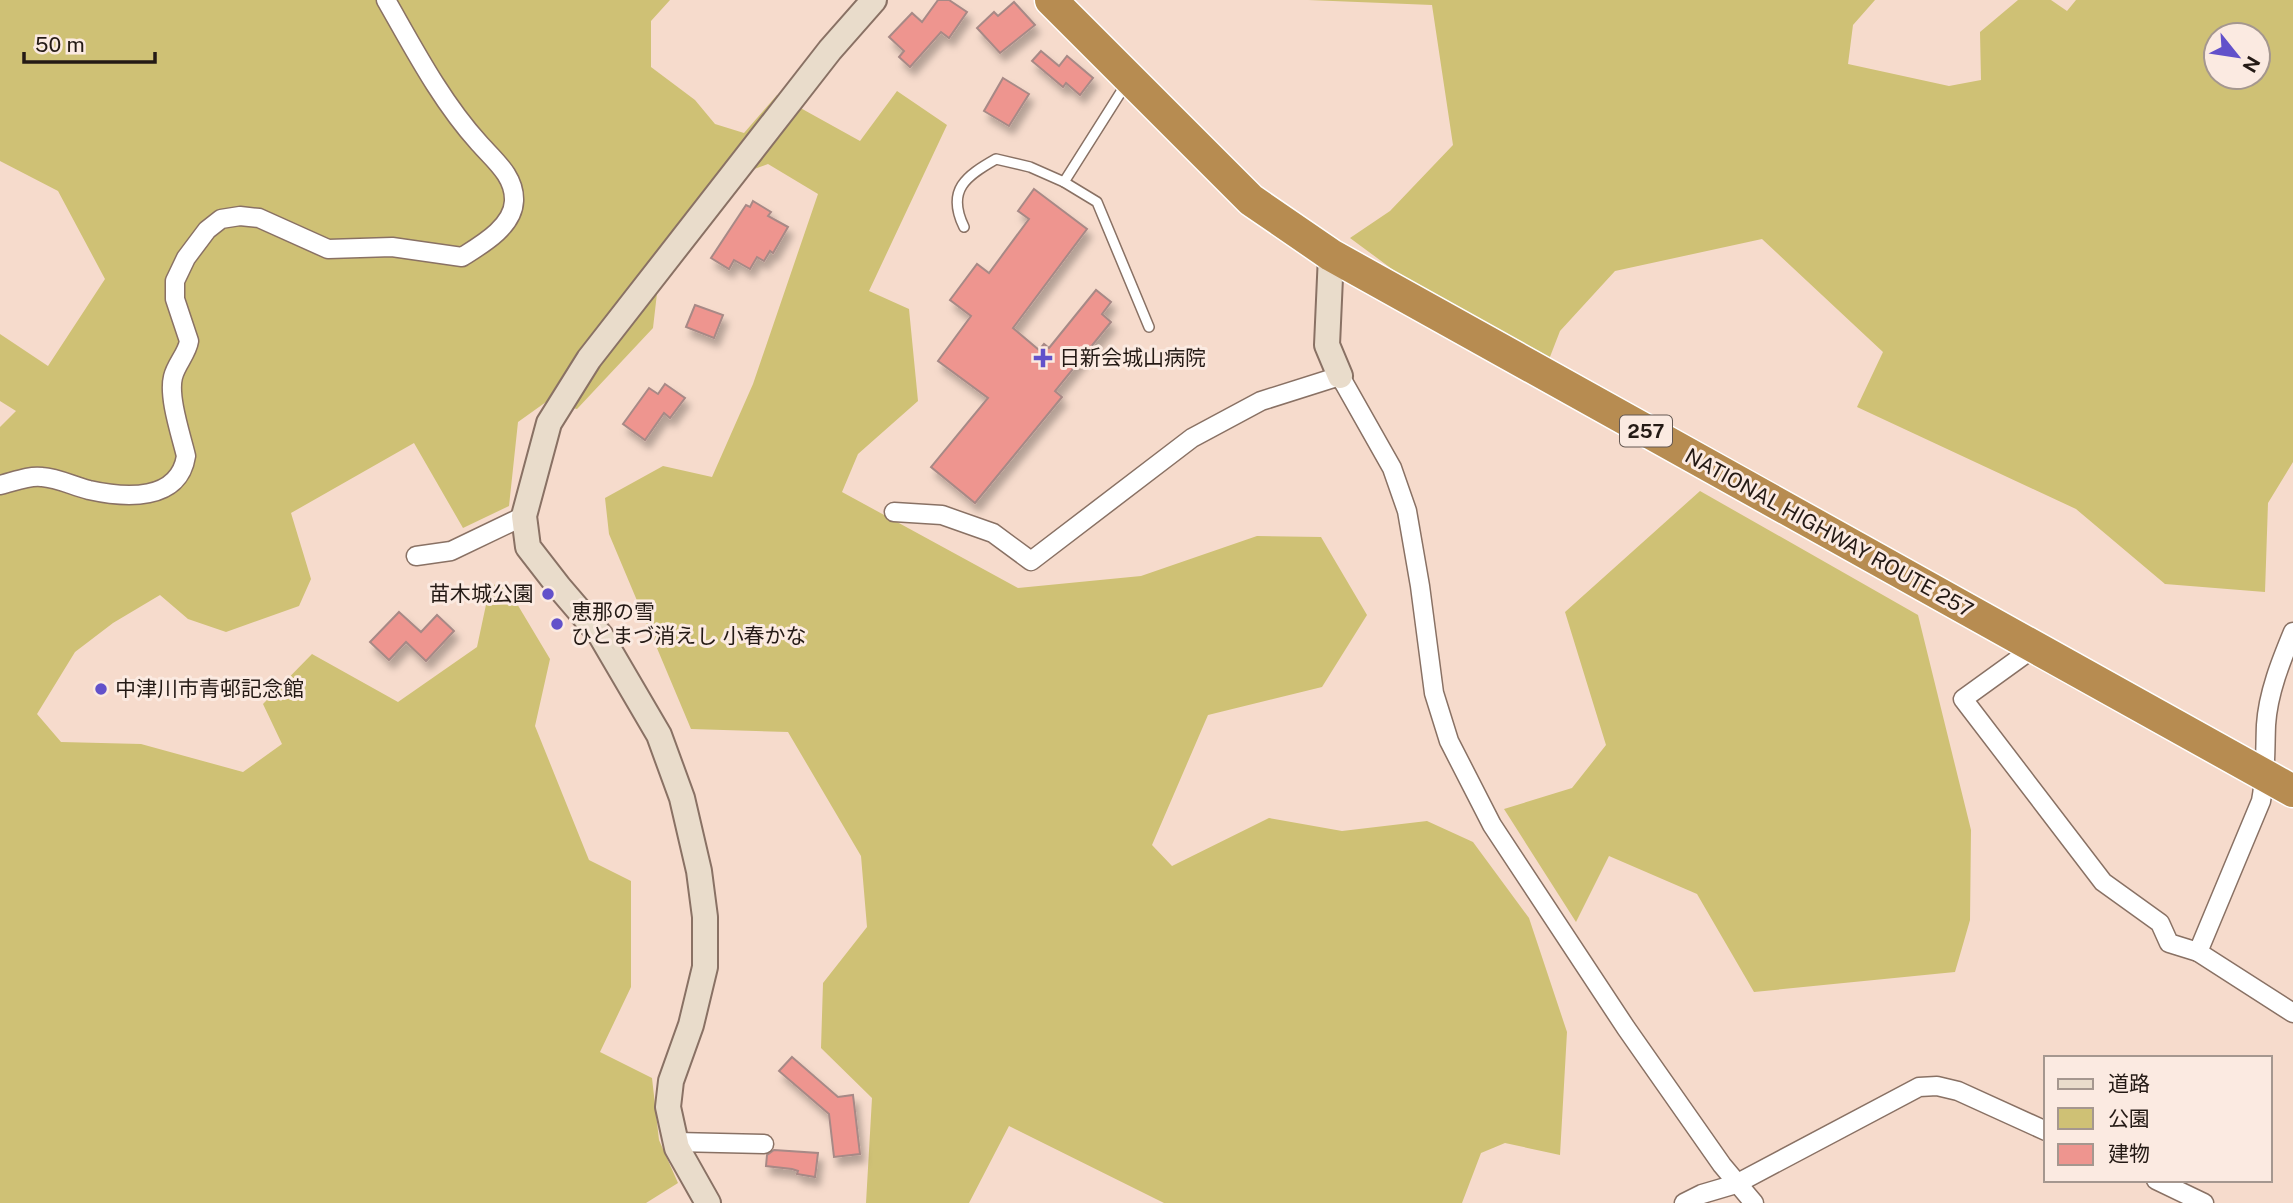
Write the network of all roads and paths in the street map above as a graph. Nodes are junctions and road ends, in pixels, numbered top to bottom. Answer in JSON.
{"nodes":[{"id":1,"x":386,"y":0,"type":"edge"},
{"id":2,"x":874,"y":0,"type":"edge"},
{"id":3,"x":1051,"y":0,"type":"edge"},
{"id":4,"x":1129,"y":79,"type":"junction"},
{"id":5,"x":1064,"y":182,"type":"junction"},
{"id":6,"x":964,"y":226,"type":"dead end"},
{"id":7,"x":1331,"y":255,"type":"junction"},
{"id":8,"x":1149,"y":327,"type":"dead end"},
{"id":9,"x":1340,"y":376,"type":"junction"},
{"id":10,"x":0,"y":485,"type":"edge"},
{"id":11,"x":894,"y":512,"type":"dead end"},
{"id":12,"x":524,"y":516,"type":"junction"},
{"id":13,"x":416,"y":555,"type":"dead end"},
{"id":14,"x":2293,"y":632,"type":"edge"},
{"id":15,"x":2035,"y":647,"type":"junction"},
{"id":16,"x":2266,"y":776,"type":"junction"},
{"id":17,"x":2293,"y":791,"type":"edge"},
{"id":18,"x":2198,"y":952,"type":"junction"},
{"id":19,"x":2293,"y":1013,"type":"edge"},
{"id":20,"x":2044,"y":1130,"type":"edge"},
{"id":21,"x":676,"y":1142,"type":"junction"},
{"id":22,"x":764,"y":1144,"type":"dead end"},
{"id":23,"x":2160,"y":1182,"type":"edge"},
{"id":24,"x":1736,"y":1184,"type":"junction"},
{"id":25,"x":708,"y":1203,"type":"edge"},
{"id":26,"x":1684,"y":1203,"type":"edge"},
{"id":27,"x":1754,"y":1203,"type":"edge"},
{"id":28,"x":2204,"y":1203,"type":"edge"}],
"edges":[{"from":1,"to":10,"type":"street"},
{"from":2,"to":12,"type":"street"},
{"from":3,"to":4,"type":"highway","name":"NATIONAL HIGHWAY ROUTE 257","number":"257"},
{"from":4,"to":5,"type":"lane"},
{"from":4,"to":7,"type":"highway","name":"NATIONAL HIGHWAY ROUTE 257","number":"257"},
{"from":5,"to":6,"type":"lane"},
{"from":5,"to":8,"type":"lane"},
{"from":7,"to":9,"type":"street"},
{"from":7,"to":15,"type":"highway","name":"NATIONAL HIGHWAY ROUTE 257","number":"257"},
{"from":9,"to":11,"type":"street"},
{"from":9,"to":24,"type":"street"},
{"from":12,"to":13,"type":"street"},
{"from":12,"to":21,"type":"street"},
{"from":14,"to":16,"type":"street"},
{"from":15,"to":16,"type":"highway","name":"NATIONAL HIGHWAY ROUTE 257","number":"257"},
{"from":15,"to":18,"type":"street"},
{"from":16,"to":17,"type":"highway","name":"NATIONAL HIGHWAY ROUTE 257","number":"257"},
{"from":16,"to":18,"type":"street"},
{"from":18,"to":19,"type":"street"},
{"from":20,"to":24,"type":"street"},
{"from":21,"to":22,"type":"street"},
{"from":21,"to":25,"type":"street"},
{"from":23,"to":28,"type":"street"},
{"from":24,"to":26,"type":"street"},
{"from":24,"to":27,"type":"street"}]}
